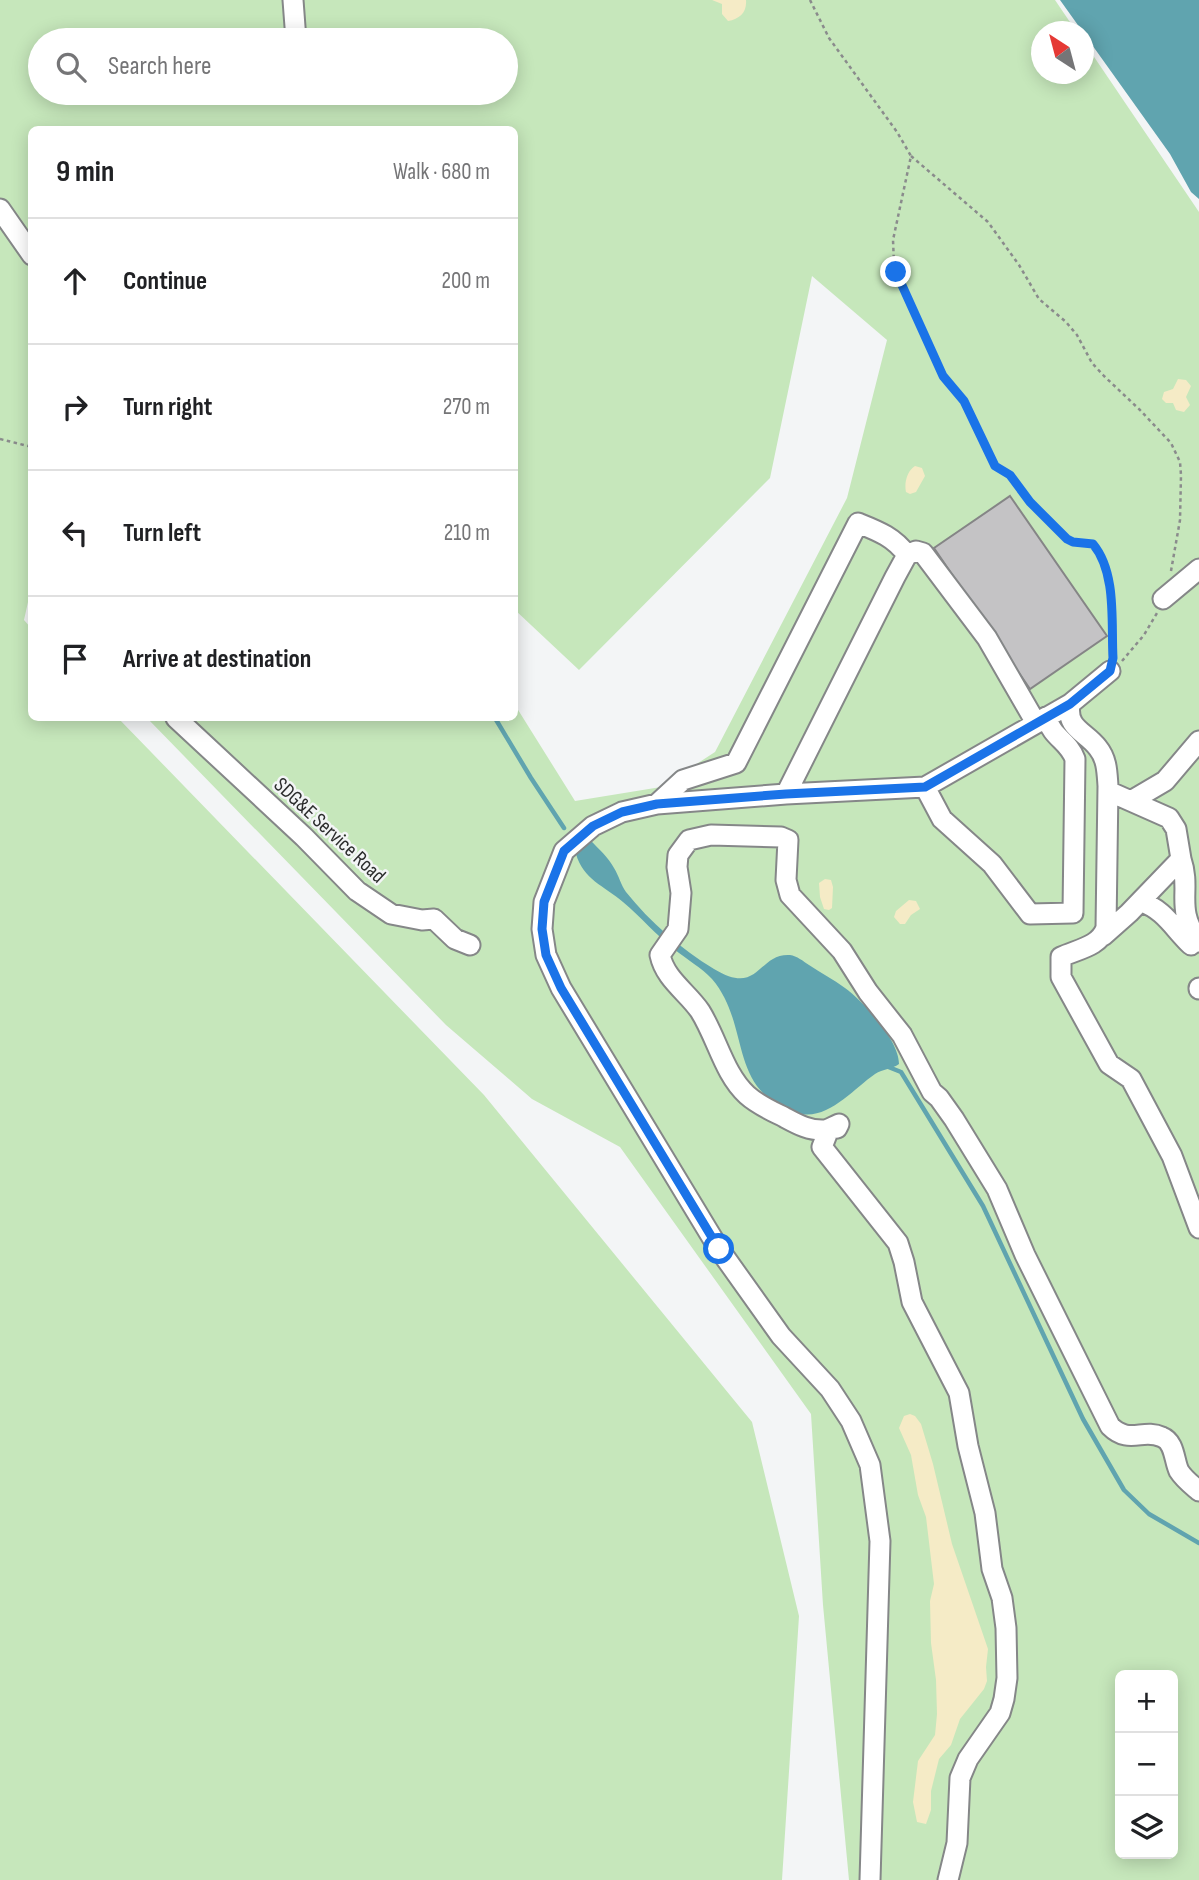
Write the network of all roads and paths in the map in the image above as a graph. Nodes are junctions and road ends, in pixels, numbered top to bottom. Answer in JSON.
{"nodes":[{"id":1,"x":293,"y":0,"type":"edge"},
{"id":2,"x":810,"y":0,"type":"edge"},
{"id":3,"x":295,"y":28,"type":"edge"},
{"id":4,"x":911,"y":156,"type":"junction"},
{"id":5,"x":0,"y":209,"type":"edge"},
{"id":6,"x":28,"y":249,"type":"edge"},
{"id":7,"x":0,"y":439,"type":"edge"},
{"id":8,"x":28,"y":446,"type":"edge"},
{"id":9,"x":907,"y":555,"type":"junction"},
{"id":10,"x":1199,"y":569,"type":"edge"},
{"id":11,"x":1163,"y":599,"type":"junction"},
{"id":12,"x":1110,"y":671,"type":"junction"},
{"id":13,"x":1070,"y":704,"type":"junction"},
{"id":14,"x":1041,"y":720,"type":"junction"},
{"id":15,"x":179,"y":721,"type":"edge"},
{"id":16,"x":1199,"y":741,"type":"edge"},
{"id":17,"x":925,"y":787,"type":"junction"},
{"id":18,"x":1108,"y":791,"type":"junction"},
{"id":19,"x":786,"y":794,"type":"junction"},
{"id":20,"x":1131,"y":801,"type":"junction"},
{"id":21,"x":657,"y":804,"type":"junction"},
{"id":22,"x":1181,"y":859,"type":"junction"},
{"id":23,"x":1141,"y":902,"type":"junction"},
{"id":24,"x":1103,"y":936,"type":"junction"},
{"id":25,"x":1199,"y":942,"type":"edge"},
{"id":26,"x":470,"y":945,"type":"dead end"},
{"id":27,"x":1199,"y":953,"type":"edge"},
{"id":28,"x":798,"y":1126,"type":"junction"},
{"id":29,"x":822,"y":1147,"type":"junction"},
{"id":30,"x":1199,"y":1228,"type":"edge"},
{"id":31,"x":1199,"y":1491,"type":"edge"},
{"id":32,"x":870,"y":1880,"type":"edge"},
{"id":33,"x":948,"y":1880,"type":"edge"}],
"edges":[{"from":1,"to":3,"type":"lane"},
{"from":2,"to":4,"type":"path"},
{"from":4,"to":11,"type":"path"},
{"from":4,"to":12,"type":"path"},
{"from":5,"to":6,"type":"lane"},
{"from":7,"to":8,"type":"path"},
{"from":9,"to":14,"type":"lane"},
{"from":9,"to":19,"type":"lane"},
{"from":9,"to":21,"type":"lane"},
{"from":10,"to":11,"type":"lane"},
{"from":11,"to":12,"type":"path"},
{"from":12,"to":13,"type":"lane"},
{"from":13,"to":14,"type":"lane"},
{"from":13,"to":18,"type":"lane"},
{"from":14,"to":17,"type":"lane"},
{"from":14,"to":17,"type":"lane"},
{"from":15,"to":26,"type":"lane","name":"SDG&E Service Road"},
{"from":16,"to":20,"type":"lane"},
{"from":17,"to":19,"type":"lane"},
{"from":18,"to":20,"type":"lane"},
{"from":18,"to":24,"type":"lane"},
{"from":19,"to":21,"type":"lane"},
{"from":20,"to":22,"type":"lane"},
{"from":21,"to":32,"type":"lane"},
{"from":22,"to":23,"type":"lane"},
{"from":22,"to":25,"type":"lane"},
{"from":23,"to":24,"type":"lane"},
{"from":23,"to":27,"type":"lane"},
{"from":24,"to":30,"type":"lane"},
{"from":28,"to":29,"type":"lane"},
{"from":28,"to":29,"type":"lane"},
{"from":28,"to":31,"type":"lane"},
{"from":29,"to":33,"type":"lane"}]}
